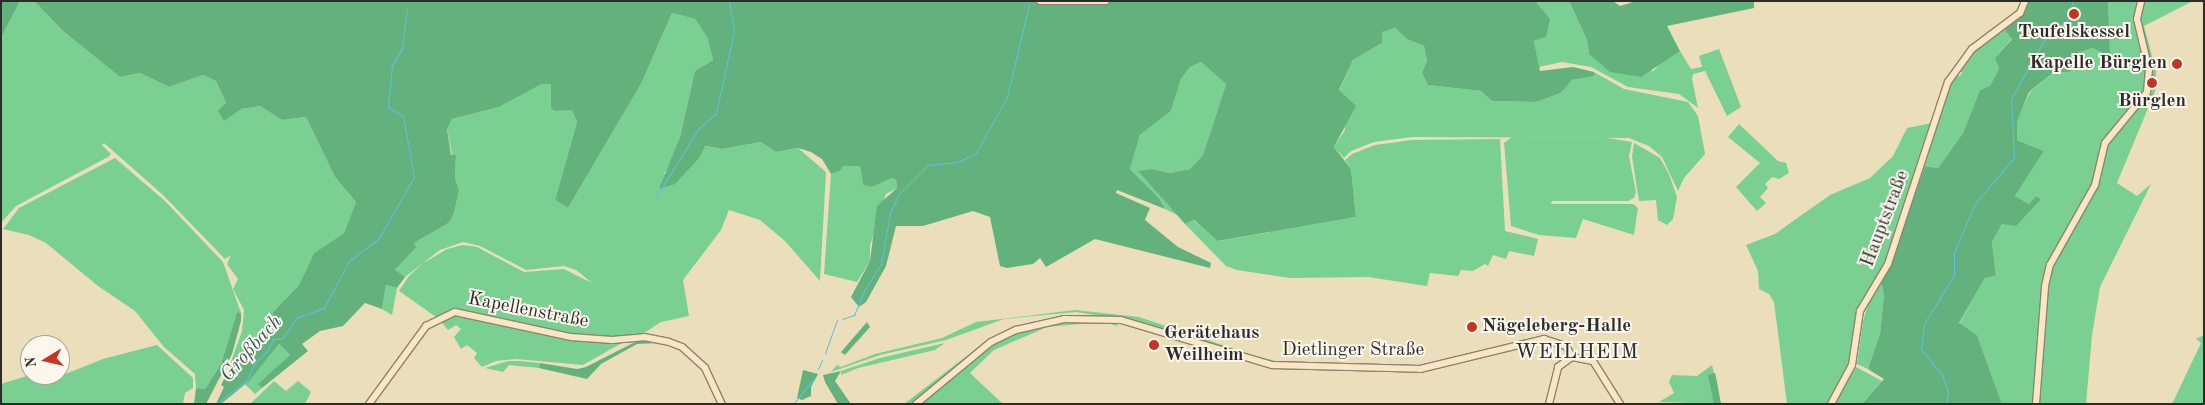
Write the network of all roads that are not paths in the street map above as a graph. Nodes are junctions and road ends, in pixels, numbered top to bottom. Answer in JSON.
{"nodes":[{"id":1,"x":1040,"y":1,"type":"edge"},
{"id":2,"x":1106,"y":1,"type":"edge"},
{"id":3,"x":2025,"y":1,"type":"edge"},
{"id":4,"x":2141,"y":1,"type":"edge"},
{"id":5,"x":1572,"y":357,"type":"junction"},
{"id":6,"x":369,"y":404,"type":"edge"},
{"id":7,"x":722,"y":404,"type":"edge"},
{"id":8,"x":916,"y":404,"type":"edge"},
{"id":9,"x":1549,"y":404,"type":"edge"},
{"id":10,"x":1620,"y":404,"type":"edge"},
{"id":11,"x":1830,"y":404,"type":"edge"},
{"id":12,"x":2036,"y":404,"type":"edge"}],
"edges":[{"from":1,"to":2,"type":"street"},
{"from":3,"to":11,"type":"street","name":"Hauptstraße"},
{"from":4,"to":12,"type":"street"},
{"from":5,"to":8,"type":"street","name":"Dietlinger Straße"},
{"from":5,"to":9,"type":"street"},
{"from":5,"to":10,"type":"street"},
{"from":6,"to":7,"type":"street","name":"Kapellenstraße"}]}
